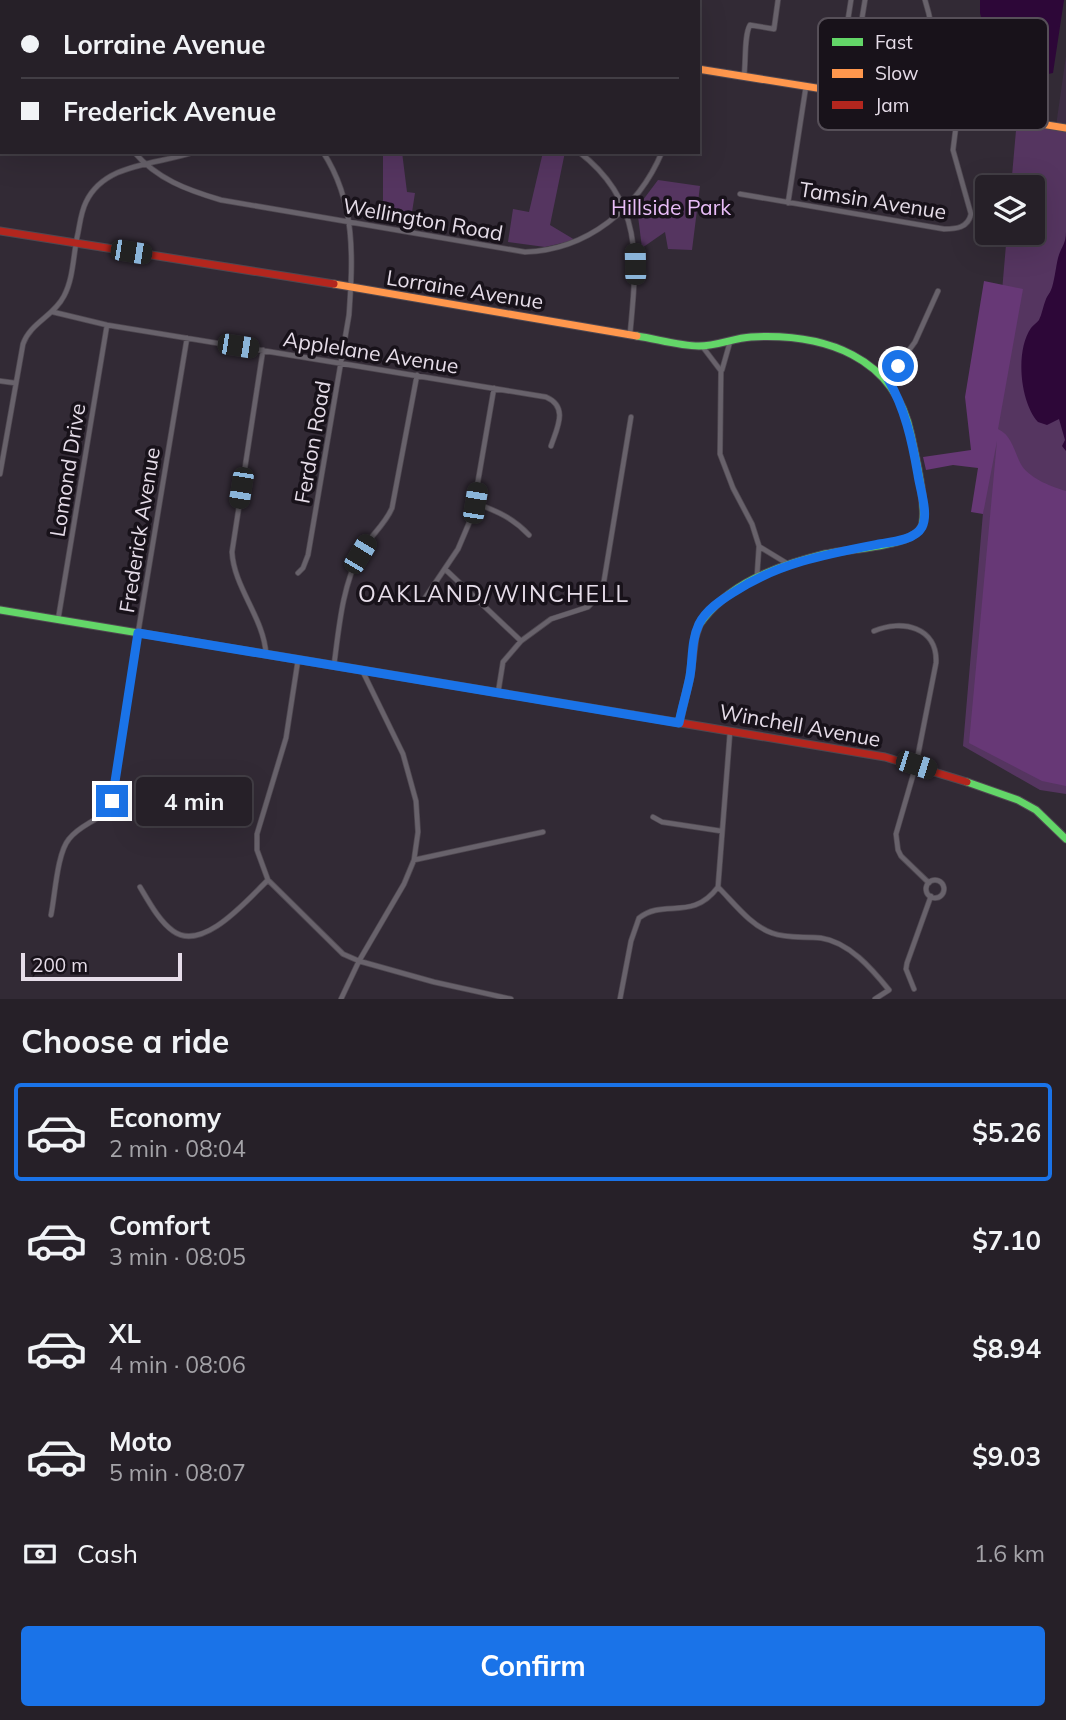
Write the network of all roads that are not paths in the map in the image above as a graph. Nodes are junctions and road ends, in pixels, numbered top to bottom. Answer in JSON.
{"nodes":[{"id":1,"x":778,"y":0,"type":"edge"},
{"id":2,"x":851,"y":0,"type":"edge"},
{"id":3,"x":865,"y":0,"type":"edge"},
{"id":4,"x":925,"y":0,"type":"edge"},
{"id":5,"x":847,"y":18,"type":"edge"},
{"id":6,"x":863,"y":18,"type":"edge"},
{"id":7,"x":929,"y":18,"type":"edge"},
{"id":8,"x":700,"y":69,"type":"edge"},
{"id":9,"x":744,"y":76,"type":"junction"},
{"id":10,"x":806,"y":85,"type":"junction"},
{"id":11,"x":818,"y":87,"type":"edge"},
{"id":12,"x":1048,"y":125,"type":"edge"},
{"id":13,"x":1066,"y":128,"type":"edge"},
{"id":14,"x":956,"y":130,"type":"edge"},
{"id":15,"x":136,"y":154,"type":"edge"},
{"id":16,"x":186,"y":154,"type":"edge"},
{"id":17,"x":324,"y":154,"type":"edge"},
{"id":18,"x":581,"y":154,"type":"edge"},
{"id":19,"x":661,"y":154,"type":"edge"},
{"id":20,"x":146,"y":164,"type":"junction"},
{"id":21,"x":740,"y":194,"type":"dead end"},
{"id":22,"x":789,"y":203,"type":"junction"},
{"id":23,"x":624,"y":209,"type":"junction"},
{"id":24,"x":351,"y":222,"type":"junction"},
{"id":25,"x":0,"y":231,"type":"edge"},
{"id":26,"x":75,"y":243,"type":"junction"},
{"id":27,"x":351,"y":288,"type":"junction"},
{"id":28,"x":938,"y":291,"type":"dead end"},
{"id":29,"x":53,"y":312,"type":"junction"},
{"id":30,"x":107,"y":325,"type":"junction"},
{"id":31,"x":630,"y":334,"type":"junction"},
{"id":32,"x":187,"y":338,"type":"junction"},
{"id":33,"x":731,"y":339,"type":"junction"},
{"id":34,"x":702,"y":346,"type":"junction"},
{"id":35,"x":263,"y":350,"type":"junction"},
{"id":36,"x":341,"y":363,"type":"junction"},
{"id":37,"x":721,"y":371,"type":"junction"},
{"id":38,"x":417,"y":375,"type":"junction"},
{"id":39,"x":888,"y":379,"type":"junction"},
{"id":40,"x":0,"y":381,"type":"edge"},
{"id":41,"x":15,"y":383,"type":"junction"},
{"id":42,"x":494,"y":388,"type":"junction"},
{"id":43,"x":631,"y":417,"type":"dead end"},
{"id":44,"x":551,"y":446,"type":"dead end"},
{"id":45,"x":0,"y":474,"type":"edge"},
{"id":46,"x":475,"y":503,"type":"junction"},
{"id":47,"x":529,"y":535,"type":"dead end"},
{"id":48,"x":759,"y":546,"type":"junction"},
{"id":49,"x":789,"y":564,"type":"junction"},
{"id":50,"x":446,"y":570,"type":"junction"},
{"id":51,"x":298,"y":573,"type":"dead end"},
{"id":52,"x":757,"y":576,"type":"junction"},
{"id":53,"x":425,"y":598,"type":"dead end"},
{"id":54,"x":0,"y":611,"type":"edge"},
{"id":55,"x":58,"y":620,"type":"junction"},
{"id":56,"x":874,"y":631,"type":"dead end"},
{"id":57,"x":138,"y":633,"type":"junction"},
{"id":58,"x":522,"y":641,"type":"junction"},
{"id":59,"x":266,"y":654,"type":"junction"},
{"id":60,"x":298,"y":660,"type":"junction"},
{"id":61,"x":334,"y":665,"type":"junction"},
{"id":62,"x":362,"y":670,"type":"junction"},
{"id":63,"x":498,"y":693,"type":"junction"},
{"id":64,"x":679,"y":723,"type":"junction"},
{"id":65,"x":730,"y":731,"type":"junction"},
{"id":66,"x":916,"y":765,"type":"junction"},
{"id":67,"x":653,"y":817,"type":"dead end"},
{"id":68,"x":721,"y":831,"type":"junction"},
{"id":69,"x":543,"y":832,"type":"dead end"},
{"id":70,"x":1066,"y":839,"type":"edge"},
{"id":71,"x":414,"y":860,"type":"junction"},
{"id":72,"x":268,"y":880,"type":"junction"},
{"id":73,"x":929,"y":883,"type":"junction"},
{"id":74,"x":140,"y":887,"type":"dead end"},
{"id":75,"x":718,"y":887,"type":"junction"},
{"id":76,"x":931,"y":896,"type":"junction"},
{"id":77,"x":51,"y":915,"type":"dead end"},
{"id":78,"x":359,"y":961,"type":"junction"},
{"id":79,"x":915,"y":989,"type":"dead end"},
{"id":80,"x":341,"y":999,"type":"edge"},
{"id":81,"x":511,"y":999,"type":"edge"},
{"id":82,"x":620,"y":999,"type":"edge"},
{"id":83,"x":875,"y":999,"type":"edge"}],
"edges":[{"from":1,"to":9,"type":"street"},
{"from":2,"to":5,"type":"street"},
{"from":3,"to":6,"type":"street"},
{"from":4,"to":7,"type":"street"},
{"from":8,"to":9,"type":"street"},
{"from":9,"to":10,"type":"street"},
{"from":10,"to":11,"type":"street"},
{"from":10,"to":22,"type":"street"},
{"from":12,"to":13,"type":"street"},
{"from":14,"to":22,"type":"street","name":"Tamsin Avenue"},
{"from":15,"to":20,"type":"street","name":"Wellington Road"},
{"from":16,"to":20,"type":"street"},
{"from":17,"to":24,"type":"street","name":"Ferdon Road"},
{"from":18,"to":23,"type":"street"},
{"from":19,"to":23,"type":"street","name":"Wellington Road"},
{"from":20,"to":24,"type":"street","name":"Wellington Road"},
{"from":20,"to":26,"type":"street"},
{"from":21,"to":22,"type":"street","name":"Tamsin Avenue"},
{"from":23,"to":24,"type":"street","name":"Wellington Road"},
{"from":23,"to":31,"type":"street"},
{"from":24,"to":27,"type":"street","name":"Ferdon Road"},
{"from":25,"to":26,"type":"street","name":"Lorraine Avenue"},
{"from":26,"to":27,"type":"street","name":"Lorraine Avenue"},
{"from":26,"to":29,"type":"street"},
{"from":27,"to":31,"type":"street","name":"Lorraine Avenue"},
{"from":27,"to":36,"type":"street","name":"Ferdon Road"},
{"from":28,"to":39,"type":"street"},
{"from":29,"to":30,"type":"street","name":"Applelane Avenue"},
{"from":29,"to":41,"type":"street"},
{"from":30,"to":32,"type":"street","name":"Applelane Avenue"},
{"from":30,"to":55,"type":"street","name":"Lomond Drive"},
{"from":31,"to":34,"type":"street","name":"Lorraine Avenue"},
{"from":32,"to":35,"type":"street","name":"Applelane Avenue"},
{"from":32,"to":57,"type":"street","name":"Frederick Avenue"},
{"from":33,"to":34,"type":"street","name":"Lorraine Avenue"},
{"from":33,"to":37,"type":"street"},
{"from":33,"to":39,"type":"street","name":"Lorraine Avenue"},
{"from":34,"to":37,"type":"street"},
{"from":35,"to":36,"type":"street","name":"Applelane Avenue"},
{"from":35,"to":59,"type":"street"},
{"from":36,"to":38,"type":"street","name":"Applelane Avenue"},
{"from":36,"to":51,"type":"street","name":"Ferdon Road"},
{"from":37,"to":48,"type":"street"},
{"from":38,"to":42,"type":"street","name":"Applelane Avenue"},
{"from":38,"to":61,"type":"street"},
{"from":39,"to":49,"type":"street","name":"Lorraine Avenue"},
{"from":40,"to":41,"type":"street"},
{"from":41,"to":45,"type":"street"},
{"from":42,"to":44,"type":"street","name":"Applelane Avenue"},
{"from":42,"to":46,"type":"street"},
{"from":43,"to":58,"type":"street"},
{"from":46,"to":47,"type":"street"},
{"from":46,"to":50,"type":"street"},
{"from":48,"to":49,"type":"street"},
{"from":48,"to":52,"type":"street"},
{"from":49,"to":52,"type":"street"},
{"from":50,"to":53,"type":"street"},
{"from":50,"to":58,"type":"street"},
{"from":52,"to":64,"type":"street"},
{"from":54,"to":55,"type":"street","name":"Winchell Avenue"},
{"from":55,"to":57,"type":"street","name":"Winchell Avenue"},
{"from":56,"to":66,"type":"street"},
{"from":57,"to":59,"type":"street","name":"Winchell Avenue"},
{"from":57,"to":77,"type":"street","name":"Frederick Avenue"},
{"from":58,"to":63,"type":"street"},
{"from":59,"to":60,"type":"street","name":"Winchell Avenue"},
{"from":60,"to":61,"type":"street","name":"Winchell Avenue"},
{"from":60,"to":72,"type":"street"},
{"from":61,"to":62,"type":"street","name":"Winchell Avenue"},
{"from":62,"to":63,"type":"street","name":"Winchell Avenue"},
{"from":62,"to":71,"type":"street"},
{"from":63,"to":64,"type":"street","name":"Winchell Avenue"},
{"from":64,"to":65,"type":"street","name":"Winchell Avenue"},
{"from":65,"to":66,"type":"street","name":"Winchell Avenue"},
{"from":65,"to":68,"type":"street"},
{"from":66,"to":70,"type":"street","name":"Winchell Avenue"},
{"from":66,"to":73,"type":"street"},
{"from":67,"to":68,"type":"street"},
{"from":68,"to":75,"type":"street"},
{"from":69,"to":71,"type":"street"},
{"from":71,"to":78,"type":"street"},
{"from":72,"to":74,"type":"street"},
{"from":72,"to":78,"type":"street"},
{"from":73,"to":76,"type":"street"},
{"from":73,"to":76,"type":"street"},
{"from":75,"to":82,"type":"street"},
{"from":75,"to":83,"type":"street"},
{"from":76,"to":79,"type":"street"},
{"from":78,"to":80,"type":"street"},
{"from":78,"to":81,"type":"street"}]}
